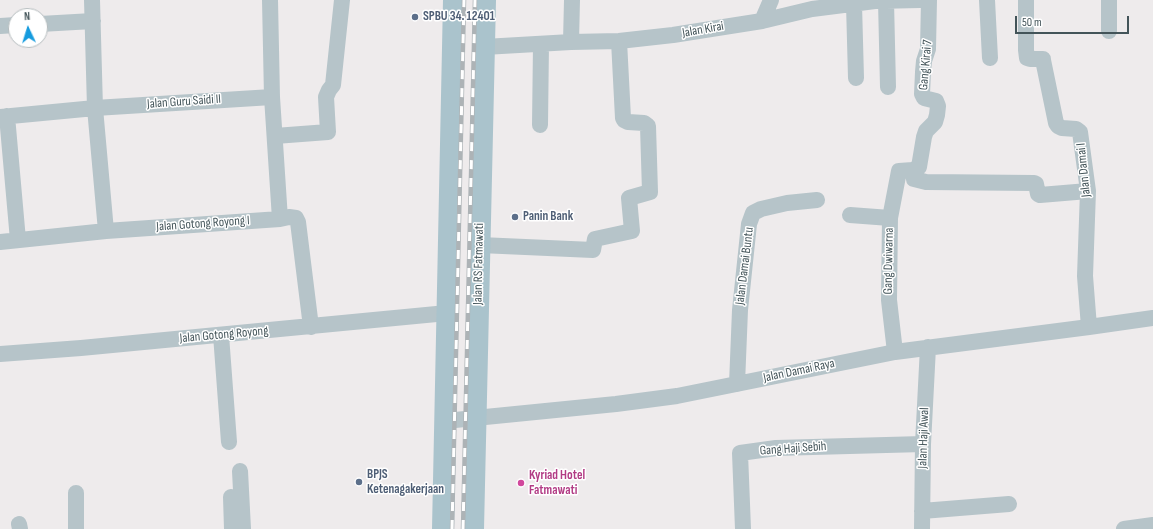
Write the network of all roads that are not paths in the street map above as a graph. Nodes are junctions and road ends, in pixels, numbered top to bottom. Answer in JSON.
{"nodes":[{"id":1,"x":92,"y":0,"type":"edge"},
{"id":2,"x":270,"y":0,"type":"edge"},
{"id":3,"x":342,"y":0,"type":"edge"},
{"id":4,"x":454,"y":0,"type":"edge"},
{"id":5,"x":485,"y":0,"type":"edge"},
{"id":6,"x":572,"y":0,"type":"edge"},
{"id":7,"x":771,"y":0,"type":"edge"},
{"id":8,"x":920,"y":0,"type":"edge"},
{"id":9,"x":929,"y":0,"type":"edge"},
{"id":10,"x":987,"y":0,"type":"edge"},
{"id":11,"x":1026,"y":0,"type":"edge"},
{"id":12,"x":1109,"y":0,"type":"edge"},
{"id":13,"x":879,"y":1,"type":"edge"},
{"id":14,"x":848,"y":3,"type":"edge"},
{"id":15,"x":762,"y":20,"type":"junction"},
{"id":16,"x":93,"y":21,"type":"junction"},
{"id":17,"x":48,"y":24,"type":"edge"},
{"id":18,"x":1109,"y":31,"type":"dead end"},
{"id":19,"x":618,"y":41,"type":"junction"},
{"id":20,"x":571,"y":42,"type":"junction"},
{"id":21,"x":541,"y":44,"type":"junction"},
{"id":22,"x":484,"y":47,"type":"junction"},
{"id":23,"x":990,"y":58,"type":"dead end"},
{"id":24,"x":856,"y":78,"type":"dead end"},
{"id":25,"x":888,"y":88,"type":"dead end"},
{"id":26,"x":272,"y":97,"type":"junction"},
{"id":27,"x":95,"y":108,"type":"junction"},
{"id":28,"x":3,"y":117,"type":"edge"},
{"id":29,"x":540,"y":125,"type":"dead end"},
{"id":30,"x":275,"y":136,"type":"junction"},
{"id":31,"x":906,"y":170,"type":"junction"},
{"id":32,"x":1088,"y":191,"type":"junction"},
{"id":33,"x":817,"y":200,"type":"dead end"},
{"id":34,"x":850,"y":215,"type":"dead end"},
{"id":35,"x":890,"y":218,"type":"junction"},
{"id":36,"x":280,"y":219,"type":"junction"},
{"id":37,"x":106,"y":231,"type":"junction"},
{"id":38,"x":18,"y":240,"type":"junction"},
{"id":39,"x":0,"y":242,"type":"edge"},
{"id":40,"x":480,"y":245,"type":"junction"},
{"id":41,"x":447,"y":313,"type":"junction"},
{"id":42,"x":1153,"y":318,"type":"edge"},
{"id":43,"x":311,"y":327,"type":"junction"},
{"id":44,"x":1089,"y":327,"type":"junction"},
{"id":45,"x":221,"y":335,"type":"junction"},
{"id":46,"x":928,"y":347,"type":"junction"},
{"id":47,"x":895,"y":352,"type":"junction"},
{"id":48,"x":0,"y":354,"type":"edge"},
{"id":49,"x":737,"y":384,"type":"junction"},
{"id":50,"x":475,"y":418,"type":"junction"},
{"id":51,"x":445,"y":421,"type":"junction"},
{"id":52,"x":229,"y":442,"type":"dead end"},
{"id":53,"x":923,"y":444,"type":"junction"},
{"id":54,"x":76,"y":493,"type":"dead end"},
{"id":55,"x":1009,"y":504,"type":"dead end"},
{"id":56,"x":922,"y":511,"type":"junction"},
{"id":57,"x":1153,"y":525,"type":"edge"},
{"id":58,"x":76,"y":529,"type":"edge"},
{"id":59,"x":232,"y":529,"type":"edge"},
{"id":60,"x":243,"y":529,"type":"edge"},
{"id":61,"x":443,"y":529,"type":"edge"},
{"id":62,"x":473,"y":529,"type":"edge"},
{"id":63,"x":744,"y":529,"type":"edge"},
{"id":64,"x":922,"y":529,"type":"edge"},
{"id":65,"x":1124,"y":529,"type":"edge"}],
"edges":[{"from":1,"to":16,"type":"street"},
{"from":2,"to":26,"type":"street"},
{"from":3,"to":30,"type":"street"},
{"from":4,"to":41,"type":"main road"},
{"from":5,"to":22,"type":"main road","name":"Jalan RS Fatmawati"},
{"from":6,"to":20,"type":"street"},
{"from":7,"to":15,"type":"street"},
{"from":8,"to":13,"type":"street","name":"Jalan Kirai"},
{"from":9,"to":31,"type":"street","name":"Gang Kirai 7"},
{"from":10,"to":23,"type":"street"},
{"from":11,"to":32,"type":"street","name":"Jalan Damai I"},
{"from":12,"to":18,"type":"street"},
{"from":13,"to":14,"type":"street","name":"Jalan Kirai"},
{"from":13,"to":25,"type":"street"},
{"from":14,"to":15,"type":"street","name":"Jalan Kirai"},
{"from":14,"to":24,"type":"street"},
{"from":15,"to":19,"type":"street","name":"Jalan Kirai"},
{"from":16,"to":17,"type":"street"},
{"from":16,"to":27,"type":"street"},
{"from":19,"to":20,"type":"street","name":"Jalan Kirai"},
{"from":19,"to":40,"type":"street"},
{"from":20,"to":21,"type":"street","name":"Jalan Kirai"},
{"from":21,"to":22,"type":"street","name":"Jalan Kirai"},
{"from":21,"to":29,"type":"street"},
{"from":22,"to":40,"type":"main road","name":"Jalan RS Fatmawati"},
{"from":26,"to":27,"type":"street","name":"Jalan Guru Saidi II"},
{"from":26,"to":30,"type":"street"},
{"from":27,"to":28,"type":"street","name":"Jalan Guru Saidi II"},
{"from":27,"to":37,"type":"street"},
{"from":28,"to":38,"type":"street"},
{"from":30,"to":36,"type":"street"},
{"from":31,"to":32,"type":"street"},
{"from":31,"to":35,"type":"street","name":"Gang Dwiwarna"},
{"from":32,"to":44,"type":"street","name":"Jalan Damai I"},
{"from":33,"to":49,"type":"street","name":"Jalan Damai Buntu"},
{"from":34,"to":35,"type":"street"},
{"from":35,"to":47,"type":"street","name":"Gang Dwiwarna"},
{"from":36,"to":37,"type":"street","name":"Jalan Gotong Royong I"},
{"from":36,"to":43,"type":"street","name":"Jalan Gotong Royong I"},
{"from":37,"to":38,"type":"street","name":"Jalan Gotong Royong I"},
{"from":38,"to":39,"type":"street","name":"Jalan Gotong Royong I"},
{"from":40,"to":50,"type":"main road","name":"Jalan RS Fatmawati"},
{"from":41,"to":43,"type":"street","name":"Jalan Gotong Royong"},
{"from":41,"to":51,"type":"main road"},
{"from":42,"to":44,"type":"street","name":"Jalan Damai Raya"},
{"from":43,"to":45,"type":"street","name":"Jalan Gotong Royong"},
{"from":44,"to":46,"type":"street","name":"Jalan Damai Raya"},
{"from":45,"to":48,"type":"street","name":"Jalan Gotong Royong"},
{"from":45,"to":52,"type":"street"},
{"from":46,"to":47,"type":"street","name":"Jalan Damai Raya"},
{"from":46,"to":53,"type":"street","name":"Jalan Haji Awal"},
{"from":47,"to":49,"type":"street","name":"Jalan Damai Raya"},
{"from":49,"to":50,"type":"street","name":"Jalan Damai Raya"},
{"from":50,"to":51,"type":"street","name":"Jalan Damai Raya"},
{"from":50,"to":62,"type":"main road","name":"Jalan RS Fatmawati"},
{"from":51,"to":61,"type":"main road"},
{"from":53,"to":56,"type":"street","name":"Jalan Haji Awal"},
{"from":53,"to":63,"type":"street","name":"Gang Haji Sebih"},
{"from":54,"to":58,"type":"street"},
{"from":55,"to":56,"type":"street"},
{"from":56,"to":64,"type":"street","name":"Jalan Haji Awal"},
{"from":57,"to":65,"type":"street"},
{"from":59,"to":60,"type":"street"}]}
